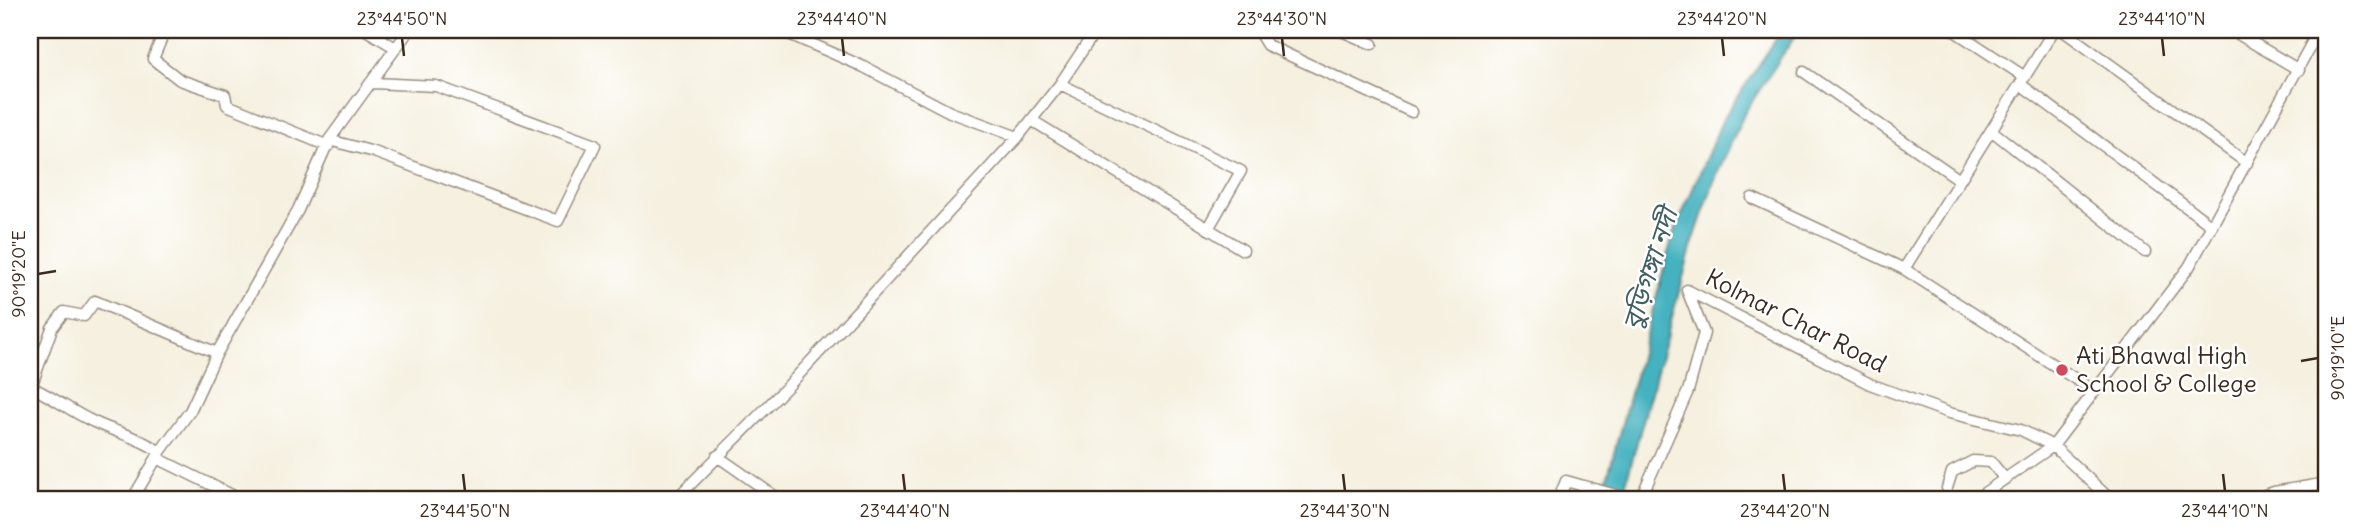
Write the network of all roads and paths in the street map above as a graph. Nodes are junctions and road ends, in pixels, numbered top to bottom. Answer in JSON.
{"nodes":[{"id":1,"x":166,"y":30,"type":"edge"},
{"id":2,"x":366,"y":30,"type":"edge"},
{"id":3,"x":409,"y":30,"type":"edge"},
{"id":4,"x":780,"y":30,"type":"edge"},
{"id":5,"x":1096,"y":30,"type":"edge"},
{"id":6,"x":1265,"y":30,"type":"edge"},
{"id":7,"x":1339,"y":30,"type":"edge"},
{"id":8,"x":1953,"y":30,"type":"edge"},
{"id":9,"x":2054,"y":30,"type":"edge"},
{"id":10,"x":2062,"y":30,"type":"edge"},
{"id":11,"x":2231,"y":30,"type":"edge"},
{"id":12,"x":2319,"y":30,"type":"edge"},
{"id":13,"x":1372,"y":44,"type":"dead end"},
{"id":14,"x":394,"y":47,"type":"junction"},
{"id":15,"x":2299,"y":70,"type":"junction"},
{"id":16,"x":1804,"y":72,"type":"dead end"},
{"id":17,"x":2022,"y":80,"type":"junction"},
{"id":18,"x":373,"y":83,"type":"junction"},
{"id":19,"x":1060,"y":84,"type":"junction"},
{"id":20,"x":1412,"y":112,"type":"dead end"},
{"id":21,"x":1033,"y":121,"type":"junction"},
{"id":22,"x":1991,"y":130,"type":"junction"},
{"id":23,"x":1018,"y":138,"type":"junction"},
{"id":24,"x":329,"y":143,"type":"junction"},
{"id":25,"x":2247,"y":163,"type":"junction"},
{"id":26,"x":1960,"y":180,"type":"junction"},
{"id":27,"x":1752,"y":198,"type":"dead end"},
{"id":28,"x":2212,"y":226,"type":"junction"},
{"id":29,"x":1208,"y":229,"type":"junction"},
{"id":30,"x":1242,"y":250,"type":"dead end"},
{"id":31,"x":2145,"y":252,"type":"dead end"},
{"id":32,"x":1904,"y":270,"type":"junction"},
{"id":33,"x":217,"y":353,"type":"junction"},
{"id":34,"x":30,"y":389,"type":"edge"},
{"id":35,"x":2094,"y":391,"type":"junction"},
{"id":36,"x":2053,"y":446,"type":"junction"},
{"id":37,"x":158,"y":455,"type":"junction"},
{"id":38,"x":717,"y":456,"type":"junction"},
{"id":39,"x":2006,"y":479,"type":"junction"},
{"id":40,"x":2327,"y":483,"type":"edge"},
{"id":41,"x":1947,"y":488,"type":"dead end"},
{"id":42,"x":1630,"y":499,"type":"edge"},
{"id":43,"x":132,"y":500,"type":"edge"},
{"id":44,"x":242,"y":500,"type":"edge"},
{"id":45,"x":675,"y":500,"type":"edge"},
{"id":46,"x":780,"y":500,"type":"edge"},
{"id":47,"x":1558,"y":500,"type":"edge"},
{"id":48,"x":1640,"y":500,"type":"edge"},
{"id":49,"x":1974,"y":500,"type":"edge"},
{"id":50,"x":2111,"y":500,"type":"edge"},
{"id":51,"x":2251,"y":500,"type":"edge"}],
"edges":[{"from":1,"to":24,"type":"street"},
{"from":2,"to":14,"type":"street"},
{"from":3,"to":14,"type":"street"},
{"from":4,"to":23,"type":"street"},
{"from":5,"to":19,"type":"street"},
{"from":6,"to":20,"type":"street"},
{"from":7,"to":13,"type":"street"},
{"from":8,"to":17,"type":"street"},
{"from":9,"to":17,"type":"street"},
{"from":10,"to":25,"type":"street"},
{"from":11,"to":15,"type":"street"},
{"from":12,"to":15,"type":"street"},
{"from":14,"to":18,"type":"street"},
{"from":15,"to":25,"type":"street"},
{"from":16,"to":26,"type":"street"},
{"from":17,"to":22,"type":"street"},
{"from":17,"to":28,"type":"street"},
{"from":18,"to":24,"type":"street"},
{"from":18,"to":24,"type":"street"},
{"from":19,"to":21,"type":"street"},
{"from":19,"to":29,"type":"street"},
{"from":21,"to":23,"type":"street"},
{"from":21,"to":29,"type":"street"},
{"from":22,"to":26,"type":"street"},
{"from":22,"to":31,"type":"street"},
{"from":23,"to":38,"type":"street"},
{"from":24,"to":33,"type":"street"},
{"from":25,"to":28,"type":"street"},
{"from":26,"to":32,"type":"street"},
{"from":27,"to":32,"type":"street"},
{"from":28,"to":35,"type":"street"},
{"from":29,"to":30,"type":"street"},
{"from":32,"to":35,"type":"street"},
{"from":33,"to":34,"type":"street"},
{"from":33,"to":37,"type":"street"},
{"from":34,"to":37,"type":"street"},
{"from":35,"to":36,"type":"street"},
{"from":36,"to":39,"type":"street"},
{"from":36,"to":48,"type":"street","name":"Kolmar Char Road"},
{"from":36,"to":50,"type":"street"},
{"from":37,"to":43,"type":"street"},
{"from":37,"to":44,"type":"street"},
{"from":38,"to":45,"type":"street"},
{"from":38,"to":46,"type":"street"},
{"from":39,"to":41,"type":"street"},
{"from":39,"to":49,"type":"street"},
{"from":40,"to":51,"type":"street"},
{"from":42,"to":47,"type":"street"}]}
